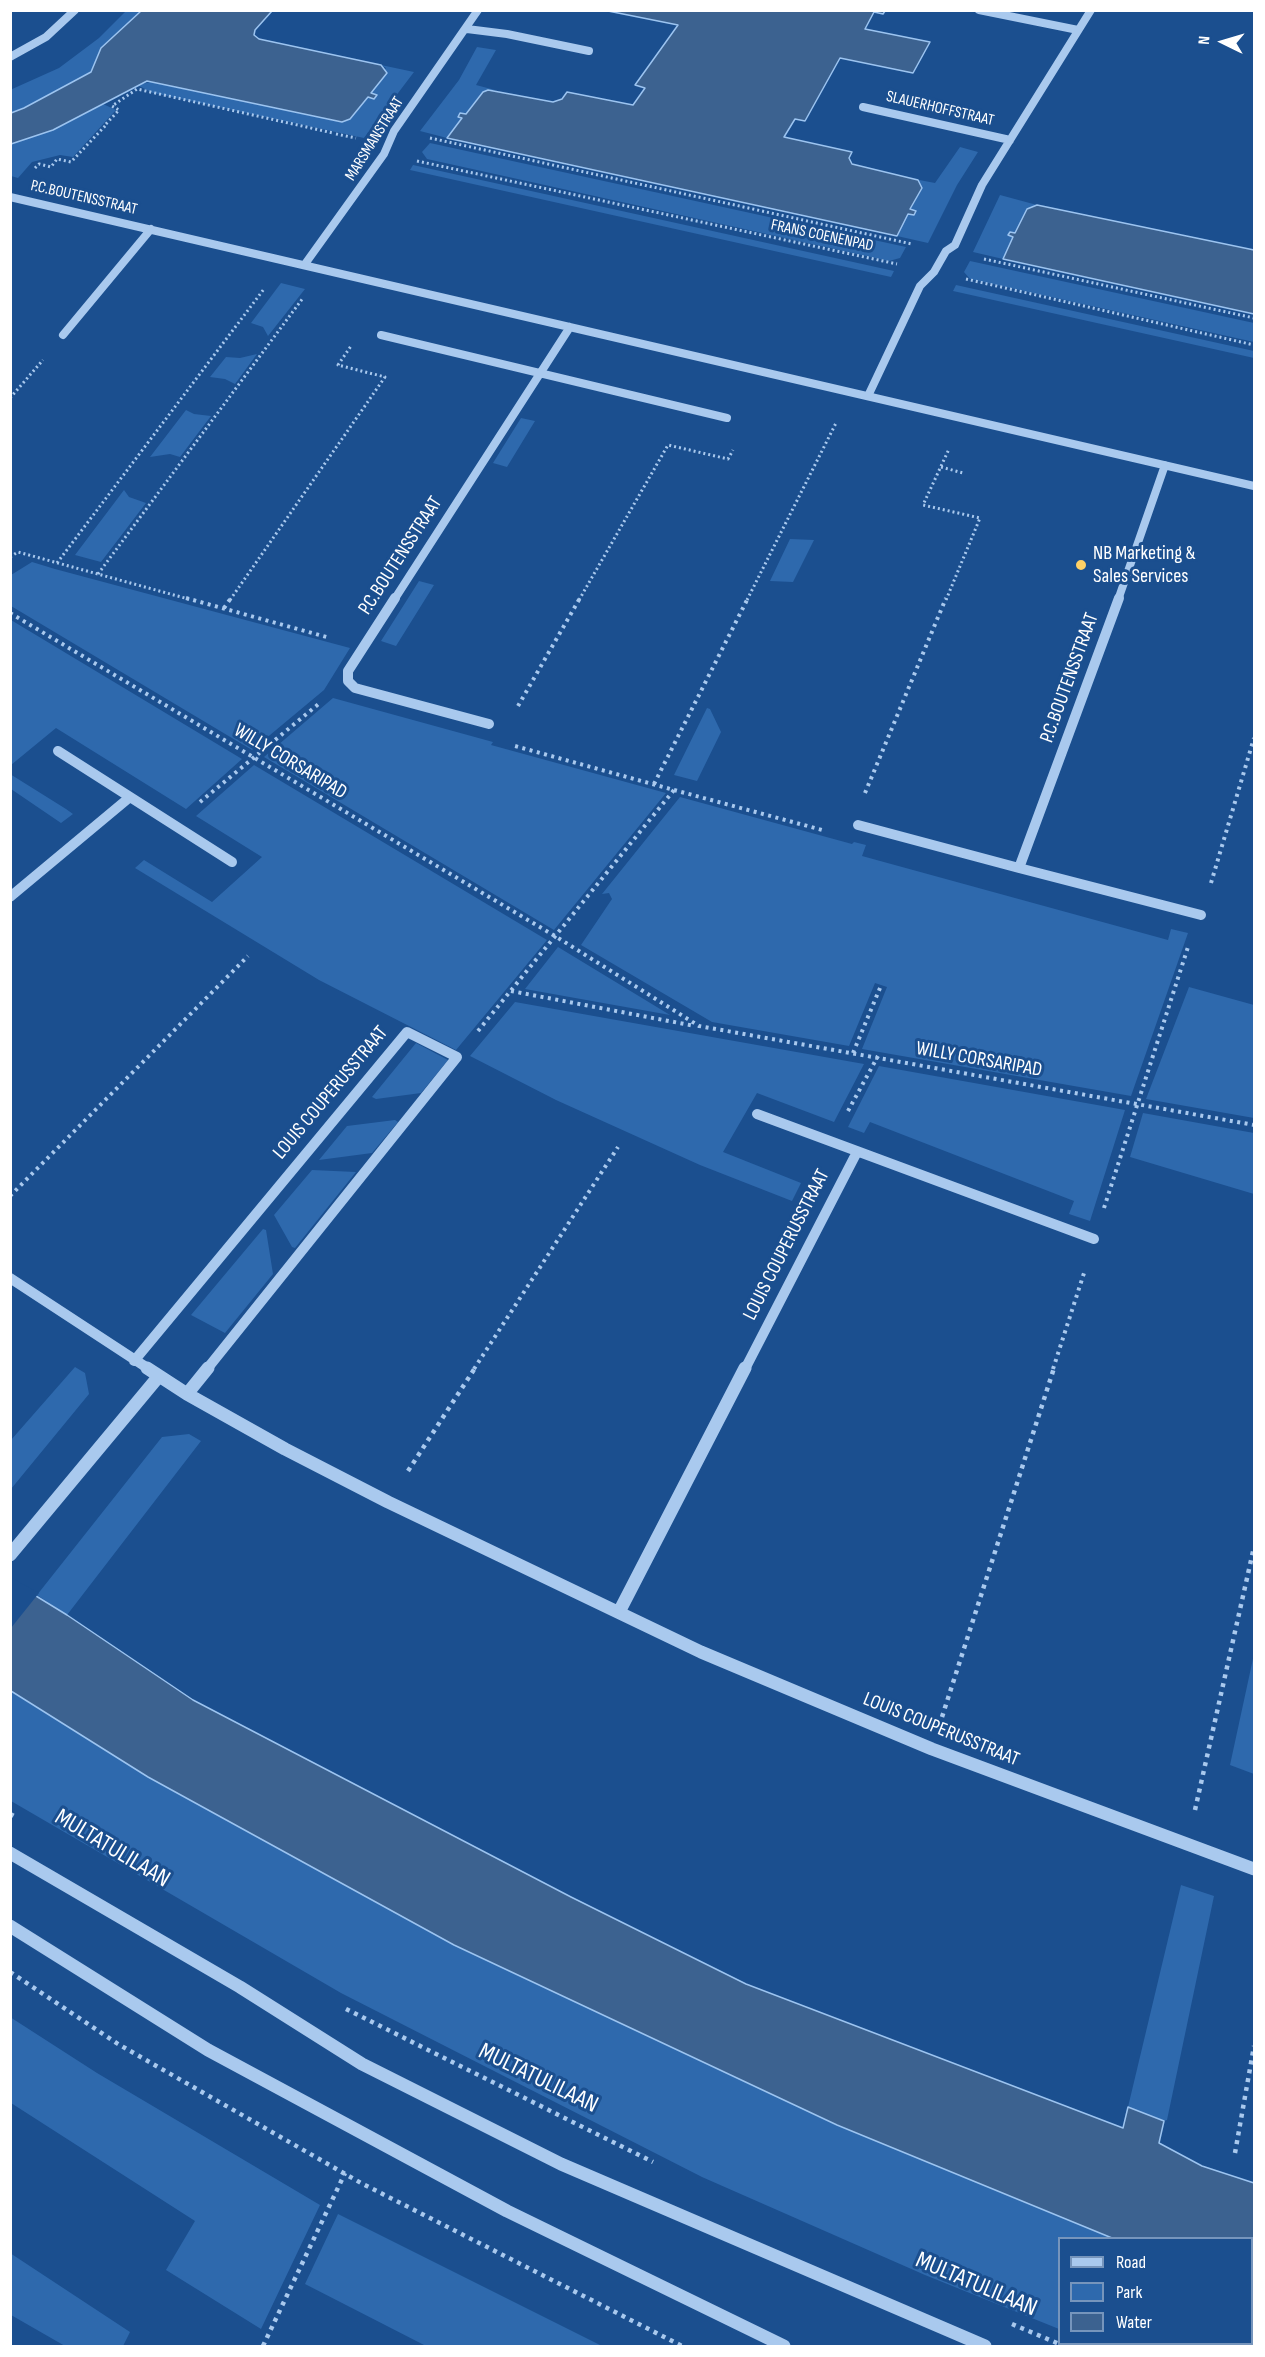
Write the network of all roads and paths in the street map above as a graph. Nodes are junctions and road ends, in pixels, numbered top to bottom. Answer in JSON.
{"nodes":[{"id":1,"x":75,"y":10,"type":"edge"},
{"id":2,"x":478,"y":10,"type":"edge"},
{"id":3,"x":979,"y":10,"type":"edge"},
{"id":4,"x":1091,"y":10,"type":"edge"},
{"id":5,"x":467,"y":29,"type":"junction"},
{"id":6,"x":1078,"y":30,"type":"junction"},
{"id":7,"x":589,"y":51,"type":"dead end"},
{"id":8,"x":10,"y":57,"type":"edge"},
{"id":9,"x":863,"y":107,"type":"dead end"},
{"id":10,"x":394,"y":130,"type":"junction"},
{"id":11,"x":333,"y":133,"type":"dead end"},
{"id":12,"x":1010,"y":140,"type":"junction"},
{"id":13,"x":384,"y":154,"type":"junction"},
{"id":14,"x":32,"y":172,"type":"dead end"},
{"id":15,"x":10,"y":196,"type":"edge"},
{"id":16,"x":151,"y":230,"type":"junction"},
{"id":17,"x":888,"y":239,"type":"dead end"},
{"id":18,"x":286,"y":260,"type":"junction"},
{"id":19,"x":990,"y":260,"type":"dead end"},
{"id":20,"x":305,"y":264,"type":"junction"},
{"id":21,"x":325,"y":269,"type":"junction"},
{"id":22,"x":934,"y":272,"type":"junction"},
{"id":23,"x":1254,"y":318,"type":"edge"},
{"id":24,"x":570,"y":327,"type":"junction"},
{"id":25,"x":63,"y":335,"type":"joint"},
{"id":26,"x":381,"y":335,"type":"dead end"},
{"id":27,"x":355,"y":339,"type":"dead end"},
{"id":28,"x":1254,"y":345,"type":"edge"},
{"id":29,"x":540,"y":374,"type":"junction"},
{"id":30,"x":852,"y":392,"type":"junction"},
{"id":31,"x":868,"y":396,"type":"junction"},
{"id":32,"x":10,"y":398,"type":"edge"},
{"id":33,"x":727,"y":418,"type":"dead end"},
{"id":34,"x":963,"y":418,"type":"junction"},
{"id":35,"x":738,"y":441,"type":"dead end"},
{"id":36,"x":1165,"y":465,"type":"junction"},
{"id":37,"x":941,"y":467,"type":"junction"},
{"id":38,"x":963,"y":473,"type":"dead end"},
{"id":39,"x":1254,"y":486,"type":"edge"},
{"id":40,"x":10,"y":557,"type":"edge"},
{"id":41,"x":57,"y":562,"type":"junction"},
{"id":42,"x":98,"y":574,"type":"junction"},
{"id":43,"x":224,"y":608,"type":"junction"},
{"id":44,"x":10,"y":613,"type":"edge"},
{"id":45,"x":363,"y":647,"type":"junction"},
{"id":46,"x":348,"y":681,"type":"junction"},
{"id":47,"x":489,"y":724,"type":"joint"},
{"id":48,"x":505,"y":728,"type":"junction"},
{"id":49,"x":58,"y":751,"type":"dead end"},
{"id":50,"x":254,"y":758,"type":"junction"},
{"id":51,"x":654,"y":784,"type":"junction"},
{"id":52,"x":674,"y":790,"type":"junction"},
{"id":53,"x":130,"y":797,"type":"junction"},
{"id":54,"x":173,"y":824,"type":"junction"},
{"id":55,"x":858,"y":825,"type":"junction"},
{"id":56,"x":232,"y":862,"type":"dead end"},
{"id":57,"x":1018,"y":868,"type":"junction"},
{"id":58,"x":10,"y":897,"type":"edge"},
{"id":59,"x":1201,"y":915,"type":"dead end"},
{"id":60,"x":555,"y":936,"type":"junction"},
{"id":61,"x":248,"y":956,"type":"dead end"},
{"id":62,"x":880,"y":988,"type":"dead end"},
{"id":63,"x":511,"y":991,"type":"junction"},
{"id":64,"x":699,"y":1026,"type":"junction"},
{"id":65,"x":853,"y":1053,"type":"junction"},
{"id":66,"x":878,"y":1056,"type":"junction"},
{"id":67,"x":457,"y":1057,"type":"junction"},
{"id":68,"x":757,"y":1114,"type":"dead end"},
{"id":69,"x":1254,"y":1125,"type":"edge"},
{"id":70,"x":831,"y":1142,"type":"junction"},
{"id":71,"x":618,"y":1147,"type":"dead end"},
{"id":72,"x":857,"y":1152,"type":"junction"},
{"id":73,"x":10,"y":1196,"type":"edge"},
{"id":74,"x":1094,"y":1239,"type":"dead end"},
{"id":75,"x":10,"y":1278,"type":"edge"},
{"id":76,"x":134,"y":1360,"type":"junction"},
{"id":77,"x":159,"y":1376,"type":"junction"},
{"id":78,"x":187,"y":1394,"type":"junction"},
{"id":79,"x":388,"y":1502,"type":"junction"},
{"id":80,"x":1254,"y":1547,"type":"edge"},
{"id":81,"x":10,"y":1555,"type":"edge"},
{"id":82,"x":619,"y":1612,"type":"junction"},
{"id":83,"x":10,"y":1814,"type":"edge"},
{"id":84,"x":22,"y":1821,"type":"dead end"},
{"id":85,"x":1187,"y":1846,"type":"junction"},
{"id":86,"x":10,"y":1853,"type":"edge"},
{"id":87,"x":1254,"y":1869,"type":"edge"},
{"id":88,"x":10,"y":1926,"type":"edge"},
{"id":89,"x":10,"y":1972,"type":"edge"},
{"id":90,"x":335,"y":2003,"type":"dead end"},
{"id":91,"x":1254,"y":2046,"type":"edge"},
{"id":92,"x":1235,"y":2153,"type":"dead end"},
{"id":93,"x":659,"y":2164,"type":"dead end"},
{"id":94,"x":345,"y":2173,"type":"junction"},
{"id":95,"x":1010,"y":2324,"type":"dead end"},
{"id":96,"x":1058,"y":2344,"type":"edge"},
{"id":97,"x":263,"y":2346,"type":"edge"},
{"id":98,"x":682,"y":2346,"type":"edge"},
{"id":99,"x":784,"y":2346,"type":"edge"},
{"id":100,"x":985,"y":2346,"type":"edge"}],
"edges":[{"from":1,"to":8,"type":"street"},
{"from":2,"to":5,"type":"street","name":"MARSMANSTRAAT"},
{"from":3,"to":6,"type":"street"},
{"from":4,"to":6,"type":"street","name":"SLAUERHOFFSTRAAT"},
{"from":5,"to":7,"type":"street"},
{"from":5,"to":10,"type":"street","name":"MARSMANSTRAAT"},
{"from":6,"to":12,"type":"street","name":"SLAUERHOFFSTRAAT"},
{"from":9,"to":12,"type":"street","name":"SLAUERHOFFSTRAAT"},
{"from":10,"to":13,"type":"street","name":"MARSMANSTRAAT"},
{"from":10,"to":17,"type":"path"},
{"from":11,"to":14,"type":"path"},
{"from":12,"to":22,"type":"street","name":"SLAUERHOFFSTRAAT"},
{"from":13,"to":20,"type":"street","name":"MARSMANSTRAAT"},
{"from":13,"to":22,"type":"path","name":"FRANS COENENPAD"},
{"from":15,"to":16,"type":"street","name":"P.C.BOUTENSSTRAAT"},
{"from":16,"to":18,"type":"street","name":"P.C.BOUTENSSTRAAT"},
{"from":16,"to":25,"type":"street","name":"P.C.BOUTENSSTRAAT"},
{"from":18,"to":20,"type":"street","name":"P.C.BOUTENSSTRAAT"},
{"from":18,"to":41,"type":"path"},
{"from":19,"to":23,"type":"path"},
{"from":20,"to":21,"type":"street","name":"P.C.BOUTENSSTRAAT"},
{"from":21,"to":24,"type":"street","name":"P.C.BOUTENSSTRAAT"},
{"from":21,"to":42,"type":"path"},
{"from":22,"to":28,"type":"path","name":"FRANS COENENPAD"},
{"from":22,"to":31,"type":"street","name":"SLAUERHOFFSTRAAT"},
{"from":24,"to":29,"type":"street","name":"P.C.BOUTENSSTRAAT"},
{"from":24,"to":30,"type":"street","name":"P.C.BOUTENSSTRAAT"},
{"from":25,"to":32,"type":"path"},
{"from":26,"to":29,"type":"street"},
{"from":27,"to":43,"type":"path"},
{"from":29,"to":33,"type":"street"},
{"from":29,"to":45,"type":"street","name":"P.C.BOUTENSSTRAAT"},
{"from":30,"to":31,"type":"street","name":"P.C.BOUTENSSTRAAT"},
{"from":30,"to":51,"type":"path"},
{"from":31,"to":34,"type":"street","name":"P.C.BOUTENSSTRAAT"},
{"from":34,"to":36,"type":"street","name":"P.C.BOUTENSSTRAAT"},
{"from":34,"to":37,"type":"path"},
{"from":35,"to":48,"type":"path"},
{"from":36,"to":39,"type":"street","name":"P.C.BOUTENSSTRAAT"},
{"from":36,"to":57,"type":"street","name":"P.C.BOUTENSSTRAAT"},
{"from":37,"to":38,"type":"path"},
{"from":37,"to":55,"type":"path"},
{"from":40,"to":41,"type":"path"},
{"from":41,"to":42,"type":"path"},
{"from":42,"to":43,"type":"path"},
{"from":43,"to":45,"type":"path"},
{"from":44,"to":50,"type":"path","name":"WILLY CORSARIPAD"},
{"from":45,"to":46,"type":"street","name":"P.C.BOUTENSSTRAAT"},
{"from":46,"to":47,"type":"street"},
{"from":46,"to":50,"type":"path"},
{"from":47,"to":48,"type":"path"},
{"from":48,"to":51,"type":"path"},
{"from":49,"to":53,"type":"street"},
{"from":50,"to":54,"type":"path"},
{"from":50,"to":60,"type":"path","name":"WILLY CORSARIPAD"},
{"from":51,"to":52,"type":"path"},
{"from":52,"to":55,"type":"path"},
{"from":52,"to":60,"type":"path"},
{"from":53,"to":54,"type":"street"},
{"from":53,"to":58,"type":"street"},
{"from":54,"to":56,"type":"street"},
{"from":55,"to":57,"type":"street"},
{"from":57,"to":59,"type":"street"},
{"from":60,"to":63,"type":"path"},
{"from":60,"to":64,"type":"path","name":"WILLY CORSARIPAD"},
{"from":61,"to":73,"type":"path"},
{"from":62,"to":65,"type":"path"},
{"from":63,"to":64,"type":"path","name":"WILLY CORSARIPAD"},
{"from":63,"to":67,"type":"path"},
{"from":64,"to":65,"type":"path","name":"WILLY CORSARIPAD"},
{"from":65,"to":66,"type":"path","name":"WILLY CORSARIPAD"},
{"from":66,"to":69,"type":"path","name":"WILLY CORSARIPAD"},
{"from":66,"to":70,"type":"path","name":"LOUIS COUPERUSSTRAAT"},
{"from":67,"to":76,"type":"street","name":"LOUIS COUPERUSSTRAAT"},
{"from":67,"to":78,"type":"street"},
{"from":68,"to":70,"type":"street","name":"LOUIS COUPERUSSTRAAT"},
{"from":70,"to":72,"type":"street","name":"LOUIS COUPERUSSTRAAT"},
{"from":71,"to":79,"type":"path"},
{"from":72,"to":74,"type":"street","name":"LOUIS COUPERUSSTRAAT"},
{"from":72,"to":82,"type":"street","name":"LOUIS COUPERUSSTRAAT"},
{"from":75,"to":76,"type":"street","name":"LOUIS COUPERUSSTRAAT"},
{"from":76,"to":77,"type":"street","name":"LOUIS COUPERUSSTRAAT"},
{"from":77,"to":78,"type":"street","name":"LOUIS COUPERUSSTRAAT"},
{"from":77,"to":81,"type":"street"},
{"from":78,"to":79,"type":"street","name":"LOUIS COUPERUSSTRAAT"},
{"from":79,"to":82,"type":"street","name":"LOUIS COUPERUSSTRAAT"},
{"from":80,"to":85,"type":"path"},
{"from":82,"to":85,"type":"street","name":"LOUIS COUPERUSSTRAAT"},
{"from":83,"to":84,"type":"path","name":"MULTATULILAAN"},
{"from":85,"to":87,"type":"street","name":"LOUIS COUPERUSSTRAAT"},
{"from":86,"to":100,"type":"street"},
{"from":88,"to":99,"type":"street"},
{"from":89,"to":94,"type":"path"},
{"from":90,"to":93,"type":"path","name":"MULTATULILAAN"},
{"from":91,"to":92,"type":"path"},
{"from":94,"to":97,"type":"path"},
{"from":94,"to":98,"type":"path"},
{"from":95,"to":96,"type":"path","name":"MULTATULILAAN"}]}
